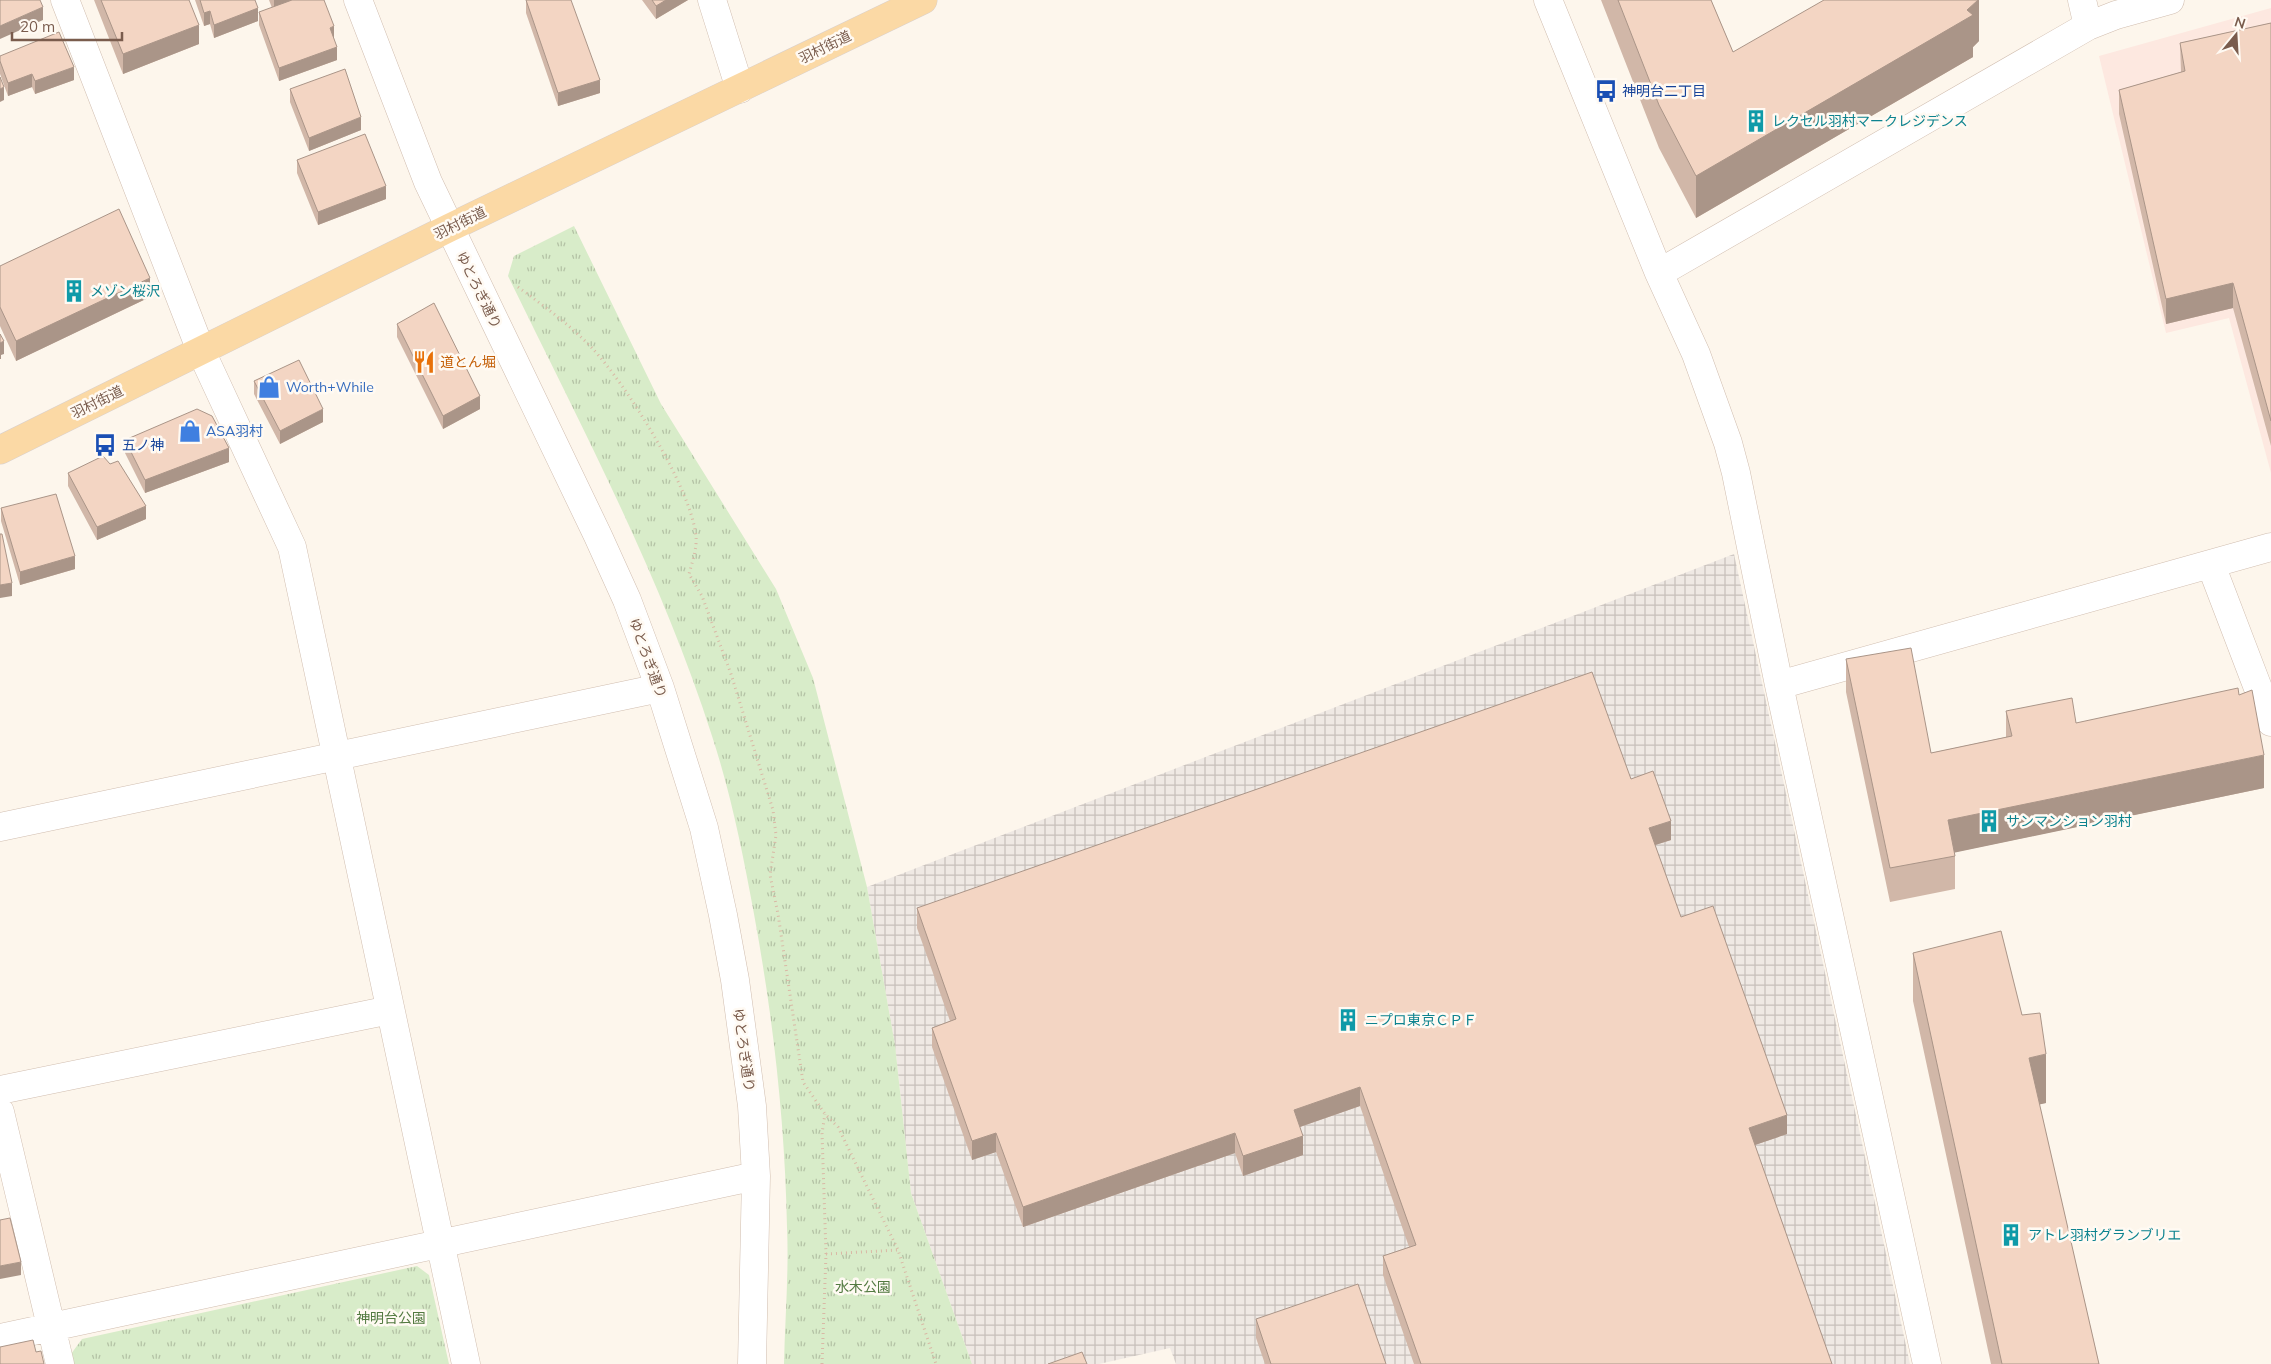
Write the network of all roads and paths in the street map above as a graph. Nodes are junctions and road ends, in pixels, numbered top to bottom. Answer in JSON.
{"nodes":[{"id":1,"x":65,"y":0,"type":"edge"},
{"id":2,"x":358,"y":0,"type":"edge"},
{"id":3,"x":712,"y":0,"type":"edge"},
{"id":4,"x":923,"y":0,"type":"edge"},
{"id":5,"x":1548,"y":0,"type":"edge"},
{"id":6,"x":2170,"y":0,"type":"edge"},
{"id":7,"x":2085,"y":13,"type":"edge"},
{"id":8,"x":740,"y":89,"type":"junction"},
{"id":9,"x":449,"y":228,"type":"junction"},
{"id":10,"x":1659,"y":273,"type":"junction"},
{"id":11,"x":518,"y":287,"type":"dead end"},
{"id":12,"x":201,"y":351,"type":"junction"},
{"id":13,"x":0,"y":450,"type":"edge"},
{"id":14,"x":2271,"y":547,"type":"edge"},
{"id":15,"x":2210,"y":565,"type":"junction"},
{"id":16,"x":1780,"y":685,"type":"junction"},
{"id":17,"x":660,"y":688,"type":"junction"},
{"id":18,"x":2271,"y":722,"type":"edge"},
{"id":19,"x":335,"y":756,"type":"junction"},
{"id":20,"x":0,"y":827,"type":"edge"},
{"id":21,"x":390,"y":1010,"type":"junction"},
{"id":22,"x":0,"y":1090,"type":"edge"},
{"id":23,"x":0,"y":1112,"type":"edge"},
{"id":24,"x":825,"y":1114,"type":"junction"},
{"id":25,"x":756,"y":1176,"type":"junction"},
{"id":26,"x":440,"y":1243,"type":"junction"},
{"id":27,"x":898,"y":1250,"type":"junction"},
{"id":28,"x":826,"y":1254,"type":"junction"},
{"id":29,"x":51,"y":1327,"type":"junction"},
{"id":30,"x":0,"y":1338,"type":"edge"},
{"id":31,"x":60,"y":1364,"type":"edge"},
{"id":32,"x":466,"y":1364,"type":"edge"},
{"id":33,"x":752,"y":1364,"type":"edge"},
{"id":34,"x":822,"y":1364,"type":"edge"},
{"id":35,"x":936,"y":1364,"type":"edge"},
{"id":36,"x":1928,"y":1364,"type":"edge"}],
"edges":[{"from":1,"to":12,"type":"street"},
{"from":2,"to":9,"type":"street","name":"ゆとろぎ通り"},
{"from":3,"to":8,"type":"street"},
{"from":4,"to":8,"type":"main road","name":"羽村街道"},
{"from":5,"to":10,"type":"street"},
{"from":6,"to":7,"type":"street"},
{"from":7,"to":10,"type":"street"},
{"from":8,"to":9,"type":"main road","name":"羽村街道"},
{"from":9,"to":12,"type":"main road","name":"羽村街道"},
{"from":9,"to":17,"type":"street","name":"ゆとろぎ通り"},
{"from":10,"to":16,"type":"street"},
{"from":11,"to":24,"type":"path"},
{"from":12,"to":13,"type":"main road","name":"羽村街道"},
{"from":12,"to":19,"type":"street"},
{"from":14,"to":15,"type":"street"},
{"from":15,"to":16,"type":"street"},
{"from":15,"to":18,"type":"street"},
{"from":16,"to":36,"type":"street"},
{"from":17,"to":19,"type":"street"},
{"from":17,"to":25,"type":"street","name":"ゆとろぎ通り"},
{"from":19,"to":20,"type":"street"},
{"from":19,"to":21,"type":"street"},
{"from":21,"to":22,"type":"street"},
{"from":21,"to":26,"type":"street"},
{"from":23,"to":29,"type":"street"},
{"from":24,"to":27,"type":"path"},
{"from":24,"to":28,"type":"path"},
{"from":25,"to":26,"type":"street"},
{"from":25,"to":33,"type":"street","name":"ゆとろぎ通り"},
{"from":26,"to":29,"type":"street"},
{"from":26,"to":32,"type":"street"},
{"from":27,"to":28,"type":"path"},
{"from":27,"to":35,"type":"path"},
{"from":28,"to":34,"type":"path"},
{"from":29,"to":30,"type":"street"},
{"from":29,"to":31,"type":"street"}]}
